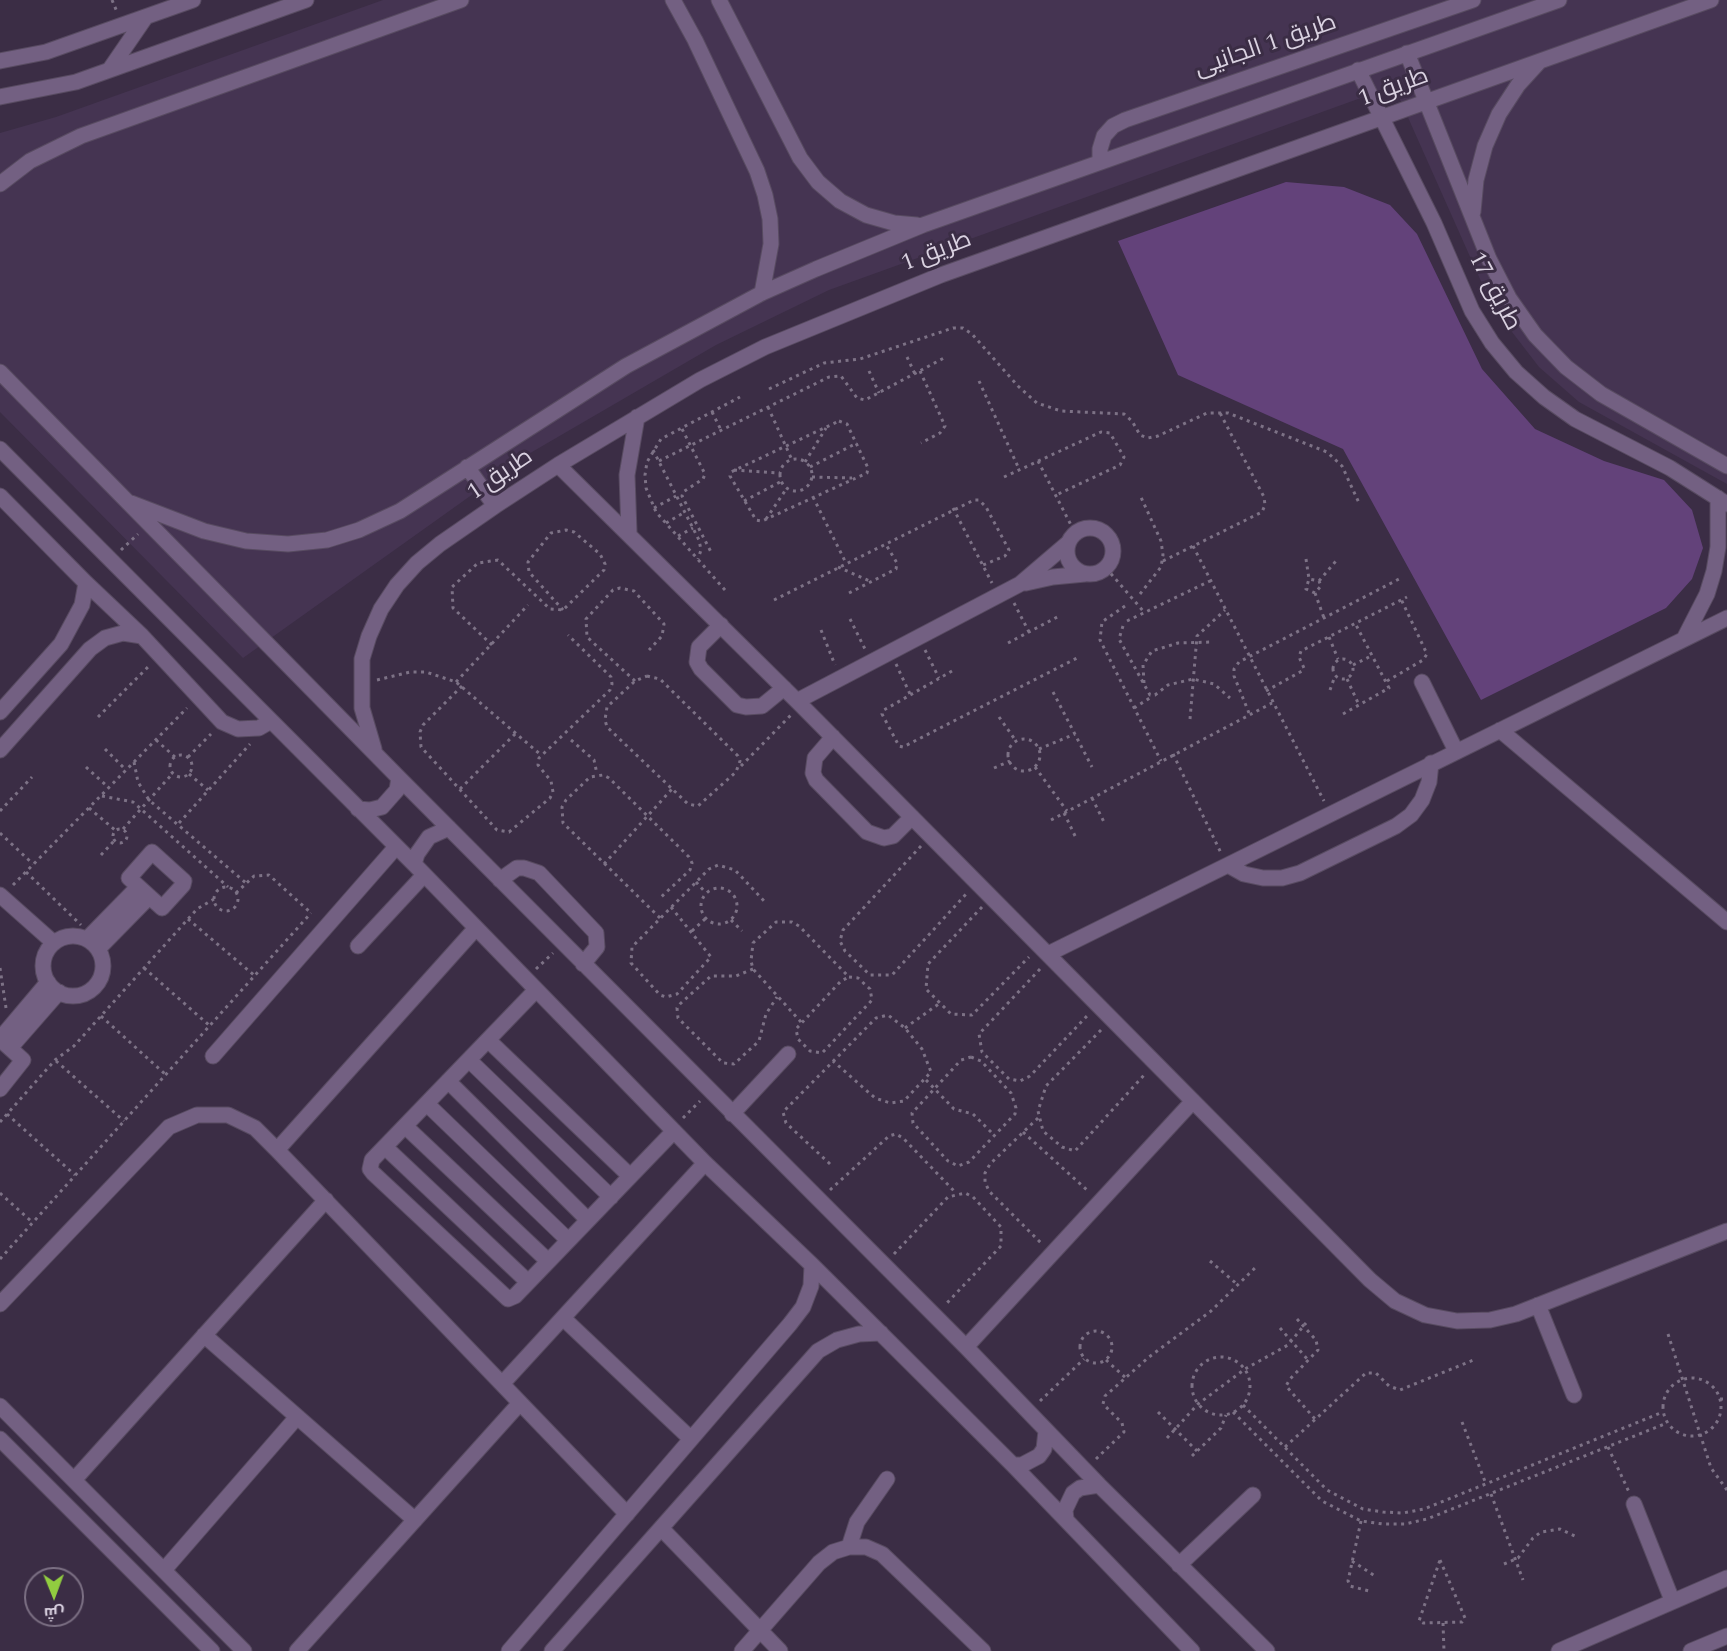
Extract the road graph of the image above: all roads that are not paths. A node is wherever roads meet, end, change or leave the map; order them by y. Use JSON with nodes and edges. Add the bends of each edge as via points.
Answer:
{"nodes":[{"id":1,"x":193,"y":0,"type":"edge"},
{"id":2,"x":306,"y":0,"type":"edge"},
{"id":3,"x":461,"y":0,"type":"edge"},
{"id":4,"x":673,"y":0,"type":"edge"},
{"id":5,"x":719,"y":0,"type":"edge"},
{"id":6,"x":1473,"y":0,"type":"edge"},
{"id":7,"x":1560,"y":0,"type":"edge"},
{"id":8,"x":1711,"y":0,"type":"edge"},
{"id":9,"x":145,"y":18,"type":"junction"},
{"id":10,"x":1407,"y":53,"type":"junction"},
{"id":11,"x":1542,"y":60,"type":"junction"},
{"id":12,"x":0,"y":61,"type":"edge"},
{"id":13,"x":110,"y":69,"type":"junction"},
{"id":14,"x":1358,"y":70,"type":"junction"},
{"id":15,"x":0,"y":97,"type":"edge"},
{"id":16,"x":1426,"y":101,"type":"junction"},
{"id":17,"x":1381,"y":117,"type":"junction"},
{"id":18,"x":1100,"y":162,"type":"junction"},
{"id":19,"x":0,"y":184,"type":"edge"},
{"id":20,"x":1473,"y":215,"type":"junction"},
{"id":21,"x":923,"y":225,"type":"junction"},
{"id":22,"x":762,"y":293,"type":"junction"},
{"id":23,"x":0,"y":372,"type":"edge"},
{"id":24,"x":637,"y":417,"type":"junction"},
{"id":25,"x":0,"y":449,"type":"edge"},
{"id":26,"x":558,"y":465,"type":"junction"},
{"id":27,"x":1727,"y":466,"type":"edge"},
{"id":28,"x":467,"y":467,"type":"junction"},
{"id":29,"x":0,"y":496,"type":"edge"},
{"id":30,"x":123,"y":499,"type":"junction"},
{"id":31,"x":1722,"y":501,"type":"edge"},
{"id":32,"x":495,"y":506,"type":"junction"},
{"id":33,"x":629,"y":532,"type":"junction"},
{"id":34,"x":1071,"y":538,"type":"junction"},
{"id":35,"x":1086,"y":574,"type":"junction"},
{"id":36,"x":86,"y":583,"type":"junction"},
{"id":37,"x":1009,"y":590,"type":"junction"},
{"id":38,"x":1727,"y":618,"type":"edge"},
{"id":39,"x":721,"y":625,"type":"junction"},
{"id":40,"x":142,"y":636,"type":"junction"},
{"id":41,"x":1685,"y":637,"type":"junction"},
{"id":42,"x":1422,"y":682,"type":"dead end"},
{"id":43,"x":784,"y":688,"type":"junction"},
{"id":44,"x":799,"y":703,"type":"junction"},
{"id":45,"x":0,"y":712,"type":"edge"},
{"id":46,"x":265,"y":725,"type":"junction"},
{"id":47,"x":1500,"y":730,"type":"junction"},
{"id":48,"x":833,"y":738,"type":"junction"},
{"id":49,"x":0,"y":750,"type":"edge"},
{"id":50,"x":1456,"y":751,"type":"junction"},
{"id":51,"x":376,"y":755,"type":"junction"},
{"id":52,"x":1431,"y":763,"type":"junction"},
{"id":53,"x":399,"y":778,"type":"junction"},
{"id":54,"x":358,"y":809,"type":"junction"},
{"id":55,"x":912,"y":817,"type":"junction"},
{"id":56,"x":448,"y":828,"type":"junction"},
{"id":57,"x":396,"y":847,"type":"junction"},
{"id":58,"x":1228,"y":865,"type":"junction"},
{"id":59,"x":419,"y":870,"type":"junction"},
{"id":60,"x":500,"y":880,"type":"junction"},
{"id":61,"x":143,"y":893,"type":"dead end"},
{"id":62,"x":1,"y":896,"type":"edge"},
{"id":63,"x":1727,"y":922,"type":"edge"},
{"id":64,"x":476,"y":928,"type":"junction"},
{"id":65,"x":92,"y":941,"type":"junction"},
{"id":66,"x":54,"y":943,"type":"junction"},
{"id":67,"x":358,"y":946,"type":"dead end"},
{"id":68,"x":1047,"y":952,"type":"junction"},
{"id":69,"x":583,"y":964,"type":"junction"},
{"id":70,"x":531,"y":985,"type":"junction"},
{"id":71,"x":53,"y":987,"type":"junction"},
{"id":72,"x":5,"y":1039,"type":"edge"},
{"id":73,"x":488,"y":1040,"type":"junction"},
{"id":74,"x":788,"y":1053,"type":"dead end"},
{"id":75,"x":213,"y":1056,"type":"dead end"},
{"id":76,"x":469,"y":1060,"type":"junction"},
{"id":77,"x":448,"y":1081,"type":"junction"},
{"id":78,"x":0,"y":1089,"type":"edge"},
{"id":79,"x":1193,"y":1101,"type":"junction"},
{"id":80,"x":427,"y":1104,"type":"junction"},
{"id":81,"x":732,"y":1114,"type":"junction"},
{"id":82,"x":405,"y":1126,"type":"junction"},
{"id":83,"x":673,"y":1130,"type":"junction"},
{"id":84,"x":385,"y":1147,"type":"junction"},
{"id":85,"x":277,"y":1150,"type":"junction"},
{"id":86,"x":705,"y":1163,"type":"junction"},
{"id":87,"x":630,"y":1176,"type":"junction"},
{"id":88,"x":610,"y":1197,"type":"junction"},
{"id":89,"x":326,"y":1200,"type":"junction"},
{"id":90,"x":588,"y":1220,"type":"junction"},
{"id":91,"x":1727,"y":1231,"type":"edge"},
{"id":92,"x":568,"y":1240,"type":"junction"},
{"id":93,"x":548,"y":1261,"type":"junction"},
{"id":94,"x":812,"y":1265,"type":"junction"},
{"id":95,"x":528,"y":1282,"type":"junction"},
{"id":96,"x":0,"y":1304,"type":"edge"},
{"id":97,"x":1538,"y":1305,"type":"junction"},
{"id":98,"x":563,"y":1318,"type":"junction"},
{"id":99,"x":881,"y":1333,"type":"junction"},
{"id":100,"x":204,"y":1335,"type":"junction"},
{"id":101,"x":966,"y":1347,"type":"junction"},
{"id":102,"x":502,"y":1384,"type":"junction"},
{"id":103,"x":1574,"y":1395,"type":"dead end"},
{"id":104,"x":520,"y":1403,"type":"junction"},
{"id":105,"x":0,"y":1406,"type":"edge"},
{"id":106,"x":297,"y":1417,"type":"junction"},
{"id":107,"x":1046,"y":1431,"type":"junction"},
{"id":108,"x":691,"y":1438,"type":"junction"},
{"id":109,"x":0,"y":1439,"type":"edge"},
{"id":110,"x":6,"y":1451,"type":"edge"},
{"id":111,"x":1013,"y":1465,"type":"junction"},
{"id":112,"x":887,"y":1479,"type":"dead end"},
{"id":113,"x":74,"y":1480,"type":"junction"},
{"id":114,"x":1099,"y":1485,"type":"junction"},
{"id":115,"x":1253,"y":1495,"type":"dead end"},
{"id":116,"x":1634,"y":1504,"type":"road end"},
{"id":117,"x":627,"y":1514,"type":"junction"},
{"id":118,"x":1066,"y":1519,"type":"junction"},
{"id":119,"x":414,"y":1520,"type":"junction"},
{"id":120,"x":661,"y":1528,"type":"junction"},
{"id":121,"x":849,"y":1547,"type":"junction"},
{"id":122,"x":1179,"y":1565,"type":"junction"},
{"id":123,"x":164,"y":1570,"type":"junction"},
{"id":124,"x":1727,"y":1578,"type":"edge"},
{"id":125,"x":1672,"y":1600,"type":"junction"},
{"id":126,"x":760,"y":1630,"type":"junction"},
{"id":127,"x":1727,"y":1636,"type":"edge"},
{"id":128,"x":212,"y":1651,"type":"edge"},
{"id":129,"x":244,"y":1651,"type":"edge"},
{"id":130,"x":297,"y":1651,"type":"edge"},
{"id":131,"x":509,"y":1651,"type":"edge"},
{"id":132,"x":552,"y":1651,"type":"edge"},
{"id":133,"x":742,"y":1651,"type":"edge"},
{"id":134,"x":780,"y":1651,"type":"edge"},
{"id":135,"x":983,"y":1651,"type":"edge"},
{"id":136,"x":1192,"y":1651,"type":"edge"},
{"id":137,"x":1267,"y":1651,"type":"edge"},
{"id":138,"x":1559,"y":1651,"type":"edge"},
{"id":139,"x":1691,"y":1651,"type":"edge"}],
"edges":[{"from":1,"to":9,"type":"street"},
{"from":2,"to":13,"type":"street"},
{"from":3,"to":19,"type":"street","via":[[81,136],[30,161]]},
{"from":4,"to":22,"type":"street","via":[[700,50],[765,195],[771,244]]},
{"from":5,"to":21,"type":"street","via":[[800,158],[818,182],[840,201],[866,215],[894,223]]},
{"from":6,"to":18,"type":"street","name":"طريق 1 الجانيى","via":[[1125,120],[1104,136]]},
{"from":7,"to":10,"type":"street","name":"طريق 1"},
{"from":8,"to":11,"type":"street","name":"طريق 1"},
{"from":9,"to":12,"type":"street","via":[[46,52]]},
{"from":9,"to":13,"type":"street"},
{"from":10,"to":14,"type":"street","name":"طريق 1"},
{"from":10,"to":16,"type":"street","name":"طريق 17"},
{"from":11,"to":16,"type":"street","name":"طريق 1"},
{"from":11,"to":20,"type":"street","via":[[1518,85],[1494,125],[1476,180]]},
{"from":13,"to":15,"type":"street","via":[[76,82]]},
{"from":14,"to":17,"type":"street","name":"طريق 17"},
{"from":14,"to":18,"type":"street","name":"طريق 1"},
{"from":16,"to":17,"type":"street","name":"طريق 1"},
{"from":16,"to":20,"type":"street","name":"طريق 17"},
{"from":17,"to":24,"type":"street","name":"طريق 1","via":[[902,290],[765,347]]},
{"from":17,"to":31,"type":"street","name":"طريق 17","via":[[1472,311],[1516,372],[1575,419],[1670,468]]},
{"from":18,"to":21,"type":"street","name":"طريق 1"},
{"from":20,"to":27,"type":"street","name":"طريق 17","via":[[1509,298],[1534,334],[1566,367],[1601,394]]},
{"from":21,"to":22,"type":"street","name":"طريق 1"},
{"from":22,"to":28,"type":"street","name":"طريق 1","via":[[626,366]]},
{"from":23,"to":30,"type":"street"},
{"from":24,"to":26,"type":"street","name":"طريق 1"},
{"from":24,"to":33,"type":"street","via":[[627,475]]},
{"from":25,"to":46,"type":"street","via":[[111,560]]},
{"from":26,"to":32,"type":"street","name":"طريق 1"},
{"from":26,"to":33,"type":"street"},
{"from":28,"to":30,"type":"street","name":"طريق 1","via":[[400,511],[360,530],[327,540],[288,544],[246,541],[204,531]]},
{"from":28,"to":32,"type":"street"},
{"from":29,"to":36,"type":"street"},
{"from":30,"to":51,"type":"street"},
{"from":31,"to":41,"type":"street","via":[[1714,571]]},
{"from":32,"to":51,"type":"street","name":"طريق 1","via":[[417,563],[381,609],[369,636],[360,684],[362,708]]},
{"from":33,"to":39,"type":"street"},
{"from":34,"to":35,"type":"street","via":[[1070,563]]},
{"from":34,"to":35,"type":"street","via":[[1092,528],[1108,535],[1114,552],[1106,568]]},
{"from":34,"to":37,"type":"street"},
{"from":35,"to":37,"type":"street","via":[[1053,577]]},
{"from":36,"to":40,"type":"street"},
{"from":36,"to":45,"type":"street","via":[[82,605],[67,635]]},
{"from":37,"to":44,"type":"street"},
{"from":38,"to":41,"type":"street"},
{"from":39,"to":43,"type":"street"},
{"from":39,"to":43,"type":"street","via":[[699,647],[696,655],[701,669],[737,705],[746,708],[762,706]]},
{"from":40,"to":46,"type":"street","via":[[222,722],[238,729]]},
{"from":40,"to":49,"type":"street","via":[[123,633],[105,638],[90,649]]},
{"from":41,"to":47,"type":"street"},
{"from":42,"to":50,"type":"street"},
{"from":43,"to":44,"type":"street"},
{"from":44,"to":48,"type":"street"},
{"from":46,"to":54,"type":"street"},
{"from":47,"to":50,"type":"street"},
{"from":47,"to":63,"type":"street"},
{"from":48,"to":55,"type":"street"},
{"from":48,"to":55,"type":"street","via":[[815,758],[813,773],[860,825],[884,838],[893,836]]},
{"from":50,"to":52,"type":"street"},
{"from":51,"to":53,"type":"street"},
{"from":52,"to":58,"type":"street"},
{"from":52,"to":58,"type":"street","via":[[1426,791],[1411,815],[1364,842],[1282,878],[1244,874]]},
{"from":53,"to":54,"type":"street","via":[[397,790],[382,807]]},
{"from":53,"to":56,"type":"street"},
{"from":54,"to":57,"type":"street"},
{"from":55,"to":68,"type":"street"},
{"from":56,"to":59,"type":"street","via":[[429,837],[417,854]]},
{"from":56,"to":60,"type":"street"},
{"from":57,"to":59,"type":"street"},
{"from":57,"to":75,"type":"street"},
{"from":58,"to":68,"type":"street"},
{"from":59,"to":64,"type":"street"},
{"from":59,"to":67,"type":"street"},
{"from":60,"to":69,"type":"street"},
{"from":60,"to":69,"type":"street","via":[[517,868],[532,869],[592,927],[598,940],[593,954]]},
{"from":61,"to":65,"type":"street"},
{"from":62,"to":66,"type":"street"},
{"from":64,"to":70,"type":"street"},
{"from":64,"to":85,"type":"street"},
{"from":65,"to":66,"type":"street","via":[[70,936]]},
{"from":65,"to":71,"type":"street","via":[[103,968],[98,984],[84,994],[67,995]]},
{"from":66,"to":71,"type":"street","via":[[44,957],[44,974]]},
{"from":68,"to":79,"type":"street"},
{"from":69,"to":81,"type":"street"},
{"from":70,"to":73,"type":"street"},
{"from":70,"to":83,"type":"street"},
{"from":71,"to":72,"type":"street"},
{"from":72,"to":78,"type":"street","via":[[22,1062]]},
{"from":73,"to":76,"type":"street"},
{"from":73,"to":87,"type":"street"},
{"from":74,"to":81,"type":"street"},
{"from":76,"to":77,"type":"street"},
{"from":76,"to":88,"type":"street"},
{"from":77,"to":80,"type":"street"},
{"from":77,"to":90,"type":"street"},
{"from":79,"to":97,"type":"street","via":[[1395,1301],[1425,1315],[1457,1321],[1490,1320]]},
{"from":79,"to":101,"type":"street"},
{"from":80,"to":82,"type":"street"},
{"from":80,"to":92,"type":"street"},
{"from":81,"to":101,"type":"street"},
{"from":82,"to":84,"type":"street"},
{"from":82,"to":93,"type":"street"},
{"from":83,"to":86,"type":"street"},
{"from":83,"to":87,"type":"street"},
{"from":84,"to":95,"type":"street"},
{"from":84,"to":95,"type":"street","via":[[372,1160],[370,1169],[504,1297],[512,1299]]},
{"from":85,"to":89,"type":"street"},
{"from":85,"to":96,"type":"street","via":[[255,1128],[228,1115],[197,1115],[169,1126]]},
{"from":86,"to":94,"type":"street"},
{"from":86,"to":98,"type":"street"},
{"from":87,"to":88,"type":"street"},
{"from":88,"to":90,"type":"street"},
{"from":89,"to":100,"type":"street"},
{"from":89,"to":102,"type":"street"},
{"from":90,"to":92,"type":"street"},
{"from":91,"to":97,"type":"street"},
{"from":92,"to":93,"type":"street"},
{"from":93,"to":95,"type":"street"},
{"from":94,"to":99,"type":"street"},
{"from":94,"to":108,"type":"street","via":[[811,1286],[803,1306]]},
{"from":97,"to":103,"type":"street"},
{"from":98,"to":102,"type":"street"},
{"from":98,"to":108,"type":"street"},
{"from":99,"to":111,"type":"street"},
{"from":99,"to":120,"type":"street","via":[[837,1340],[818,1351]]},
{"from":100,"to":106,"type":"street"},
{"from":100,"to":113,"type":"street"},
{"from":101,"to":107,"type":"street"},
{"from":102,"to":104,"type":"street"},
{"from":104,"to":117,"type":"street"},
{"from":104,"to":119,"type":"street"},
{"from":105,"to":113,"type":"street"},
{"from":106,"to":119,"type":"street"},
{"from":106,"to":123,"type":"street"},
{"from":107,"to":111,"type":"street","via":[[1044,1449],[1038,1456],[1022,1465]]},
{"from":107,"to":114,"type":"street"},
{"from":108,"to":117,"type":"street"},
{"from":109,"to":110,"type":"street"},
{"from":110,"to":128,"type":"street"},
{"from":111,"to":118,"type":"street"},
{"from":112,"to":121,"type":"street","via":[[857,1522]]},
{"from":113,"to":123,"type":"street"},
{"from":114,"to":118,"type":"street","via":[[1073,1493],[1065,1510]]},
{"from":114,"to":122,"type":"street"},
{"from":115,"to":122,"type":"street"},
{"from":116,"to":125,"type":"street"},
{"from":117,"to":131,"type":"street"},
{"from":118,"to":136,"type":"street"},
{"from":119,"to":130,"type":"street"},
{"from":120,"to":126,"type":"street"},
{"from":120,"to":132,"type":"street"},
{"from":121,"to":126,"type":"street","via":[[833,1552],[819,1563]]},
{"from":121,"to":135,"type":"street","via":[[866,1547],[882,1554]]},
{"from":122,"to":137,"type":"street"},
{"from":123,"to":129,"type":"street"},
{"from":124,"to":125,"type":"street"},
{"from":125,"to":138,"type":"street"},
{"from":126,"to":133,"type":"street"},
{"from":126,"to":134,"type":"street"},
{"from":127,"to":139,"type":"street"}]}
